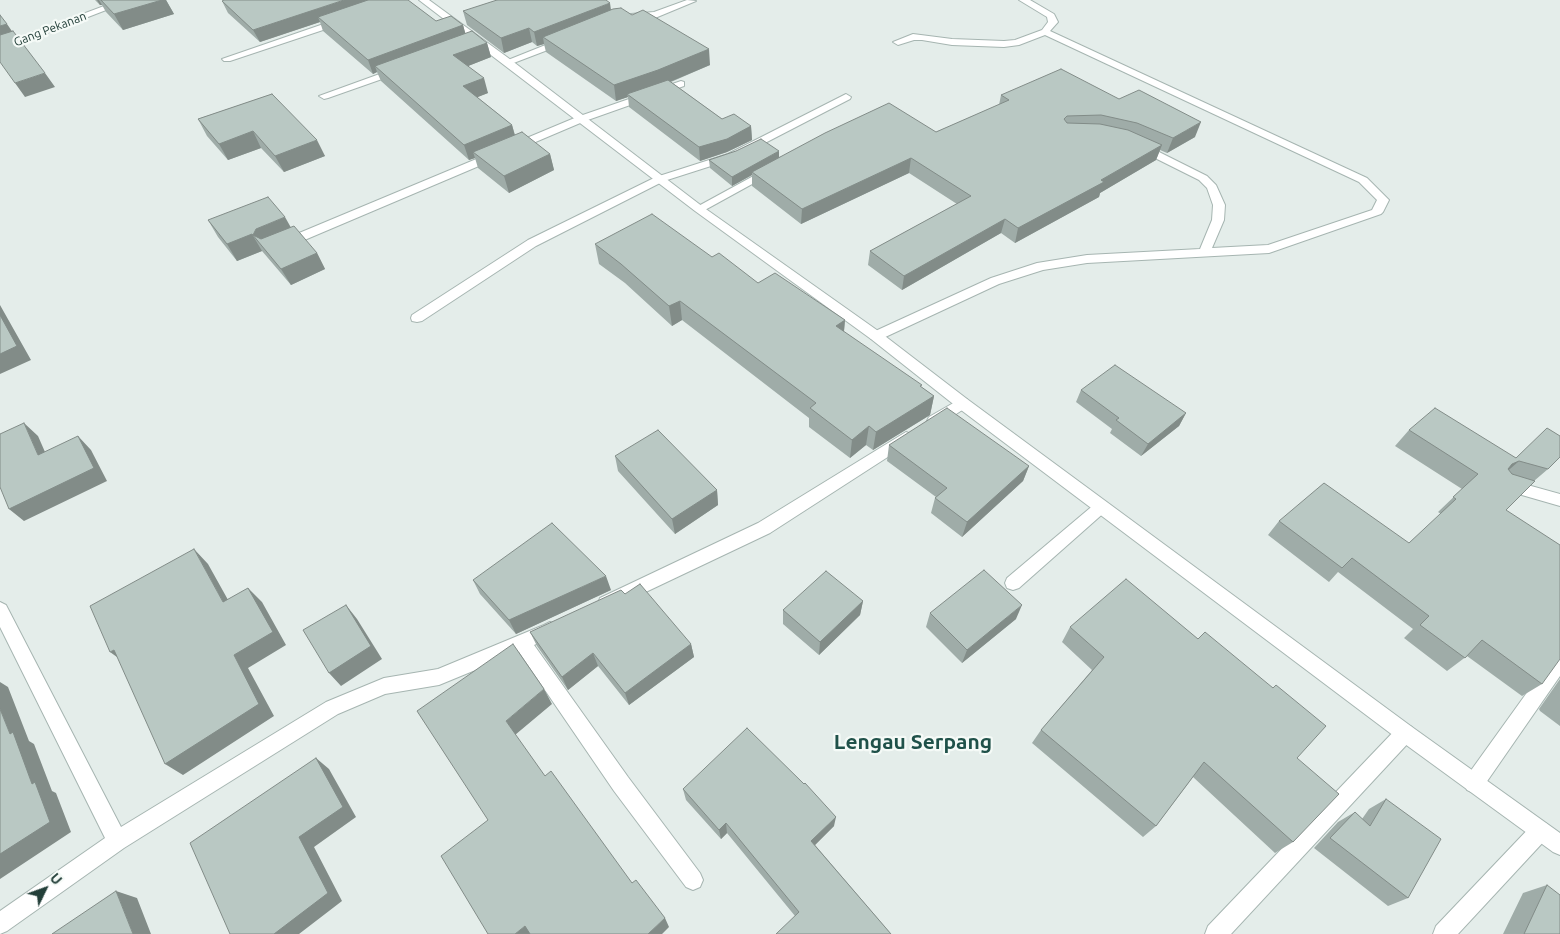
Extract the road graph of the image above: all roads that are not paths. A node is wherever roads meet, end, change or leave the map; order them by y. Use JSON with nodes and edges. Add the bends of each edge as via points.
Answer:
{"nodes":[{"id":1,"x":128,"y":0,"type":"edge"},
{"id":2,"x":422,"y":0,"type":"edge"},
{"id":3,"x":1023,"y":0,"type":"edge"},
{"id":4,"x":692,"y":1,"type":"dead end"},
{"id":5,"x":347,"y":19,"type":"edge"},
{"id":6,"x":620,"y":19,"type":"edge"},
{"id":7,"x":1045,"y":32,"type":"junction"},
{"id":8,"x":569,"y":38,"type":"edge"},
{"id":9,"x":898,"y":42,"type":"dead end"},
{"id":10,"x":0,"y":48,"type":"edge"},
{"id":11,"x":228,"y":59,"type":"dead end"},
{"id":12,"x":508,"y":62,"type":"junction"},
{"id":13,"x":407,"y":67,"type":"edge"},
{"id":14,"x":681,"y":84,"type":"dead end"},
{"id":15,"x":324,"y":96,"type":"dead end"},
{"id":16,"x":846,"y":97,"type":"dead end"},
{"id":17,"x":581,"y":119,"type":"junction"},
{"id":18,"x":1127,"y":141,"type":"edge"},
{"id":19,"x":776,"y":167,"type":"edge"},
{"id":20,"x":660,"y":179,"type":"junction"},
{"id":21,"x":699,"y":209,"type":"junction"},
{"id":22,"x":270,"y":250,"type":"edge"},
{"id":23,"x":1204,"y":253,"type":"junction"},
{"id":24,"x":418,"y":318,"type":"dead end"},
{"id":25,"x":876,"y":336,"type":"junction"},
{"id":26,"x":962,"y":403,"type":"junction"},
{"id":27,"x":1502,"y":484,"type":"edge"},
{"id":28,"x":1560,"y":500,"type":"edge"},
{"id":29,"x":1102,"y":508,"type":"junction"},
{"id":30,"x":1012,"y":583,"type":"dead end"},
{"id":31,"x":594,"y":608,"type":"edge"},
{"id":32,"x":0,"y":610,"type":"edge"},
{"id":33,"x":567,"y":621,"type":"edge"},
{"id":34,"x":522,"y":642,"type":"junction"},
{"id":35,"x":1560,"y":661,"type":"edge"},
{"id":36,"x":1405,"y":733,"type":"junction"},
{"id":37,"x":1474,"y":783,"type":"junction"},
{"id":38,"x":1540,"y":831,"type":"junction"},
{"id":39,"x":117,"y":841,"type":"junction"},
{"id":40,"x":1560,"y":845,"type":"edge"},
{"id":41,"x":693,"y":880,"type":"dead end"},
{"id":42,"x":0,"y":924,"type":"edge"},
{"id":43,"x":1216,"y":934,"type":"edge"},
{"id":44,"x":1444,"y":934,"type":"edge"}],
"edges":[{"from":1,"to":10,"type":"street","name":"Gang Pekanan"},
{"from":2,"to":12,"type":"street","via":[[473,42]]},
{"from":3,"to":7,"type":"street","via":[[1051,16],[1053,22]]},
{"from":4,"to":6,"type":"street","via":[[654,14]]},
{"from":5,"to":11,"type":"street"},
{"from":7,"to":9,"type":"street","via":[[1004,44],[922,37]]},
{"from":7,"to":23,"type":"street","via":[[1363,180],[1383,200],[1378,212],[1270,248]]},
{"from":8,"to":12,"type":"street"},
{"from":12,"to":17,"type":"street"},
{"from":13,"to":15,"type":"street"},
{"from":14,"to":17,"type":"street"},
{"from":16,"to":20,"type":"street","via":[[732,156]]},
{"from":17,"to":20,"type":"street"},
{"from":17,"to":22,"type":"street"},
{"from":18,"to":23,"type":"street","via":[[1181,165],[1212,187],[1219,205],[1218,220]]},
{"from":19,"to":21,"type":"street"},
{"from":20,"to":21,"type":"street"},
{"from":20,"to":24,"type":"street","via":[[532,243]]},
{"from":21,"to":25,"type":"street"},
{"from":23,"to":25,"type":"street","via":[[1088,259],[1041,266],[995,281]]},
{"from":25,"to":26,"type":"street"},
{"from":26,"to":29,"type":"street"},
{"from":26,"to":31,"type":"street","via":[[764,528]]},
{"from":27,"to":28,"type":"street"},
{"from":29,"to":30,"type":"street"},
{"from":29,"to":36,"type":"street"},
{"from":32,"to":39,"type":"street"},
{"from":33,"to":34,"type":"street"},
{"from":34,"to":39,"type":"street","via":[[439,677],[384,686],[332,708]]},
{"from":34,"to":41,"type":"street"},
{"from":35,"to":37,"type":"street"},
{"from":36,"to":37,"type":"street"},
{"from":36,"to":43,"type":"street"},
{"from":37,"to":38,"type":"street"},
{"from":38,"to":40,"type":"street"},
{"from":38,"to":44,"type":"street"},
{"from":39,"to":42,"type":"street"}]}
